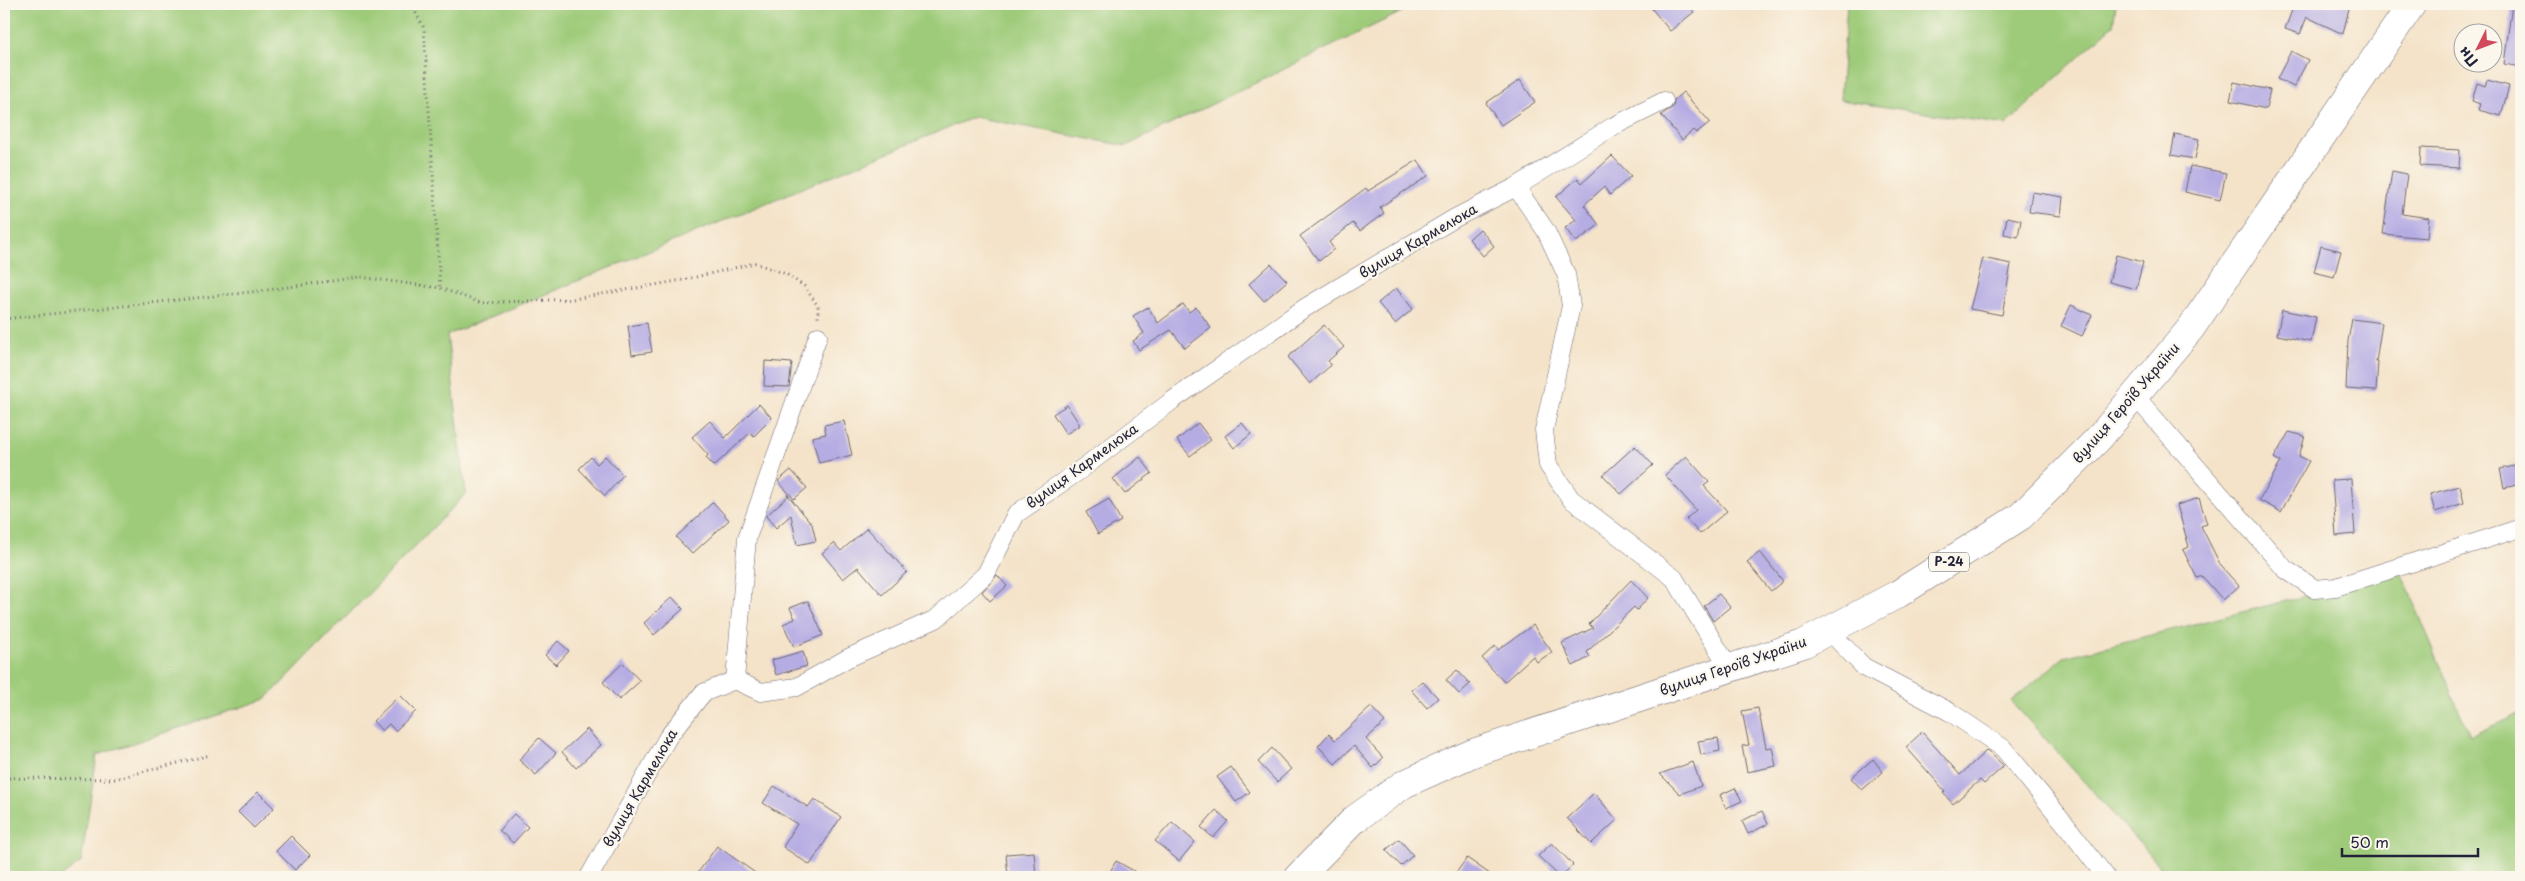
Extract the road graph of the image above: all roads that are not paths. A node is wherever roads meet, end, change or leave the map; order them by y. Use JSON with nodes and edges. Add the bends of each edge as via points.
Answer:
{"nodes":[{"id":1,"x":2412,"y":4,"type":"edge"},
{"id":2,"x":1664,"y":101,"type":"dead end"},
{"id":3,"x":1516,"y":187,"type":"junction"},
{"id":4,"x":818,"y":336,"type":"road end"},
{"id":5,"x":2135,"y":396,"type":"junction"},
{"id":6,"x":2521,"y":528,"type":"edge"},
{"id":7,"x":1829,"y":630,"type":"junction"},
{"id":8,"x":1730,"y":669,"type":"junction"},
{"id":9,"x":735,"y":680,"type":"junction"},
{"id":10,"x":589,"y":877,"type":"edge"},
{"id":11,"x":1298,"y":877,"type":"edge"},
{"id":12,"x":2106,"y":877,"type":"edge"}],
"edges":[{"from":1,"to":5,"type":"main road","name":"вулиця Героїв України","number":"Р-24","via":[[2190,328]]},
{"from":2,"to":3,"type":"street","name":"вулиця Кармелюка","via":[[1612,127]]},
{"from":3,"to":8,"type":"street","via":[[1546,230],[1566,274],[1571,306],[1544,430],[1548,465],[1570,499],[1674,578]]},
{"from":3,"to":9,"type":"street","name":"вулиця Кармелюка","via":[[1454,218],[1303,309],[1016,514],[986,574],[936,619],[848,658],[797,687],[761,692]]},
{"from":4,"to":9,"type":"street","via":[[747,538]]},
{"from":5,"to":6,"type":"street","via":[[2285,569],[2316,589],[2336,587]]},
{"from":5,"to":7,"type":"main road","name":"вулиця Героїв України","number":"Р-24","via":[[2099,438],[2021,516],[1898,594]]},
{"from":7,"to":8,"type":"main road","name":"вулиця Героїв України","number":"Р-24","via":[[1803,644]]},
{"from":7,"to":12,"type":"street","via":[[1864,666],[1950,712],[2003,748]]},
{"from":8,"to":11,"type":"main road","name":"вулиця Героїв України","number":"Р-24","via":[[1473,753],[1404,784],[1355,819]]},
{"from":9,"to":10,"type":"street","name":"вулиця Кармелюка","via":[[703,693],[668,737]]}]}
